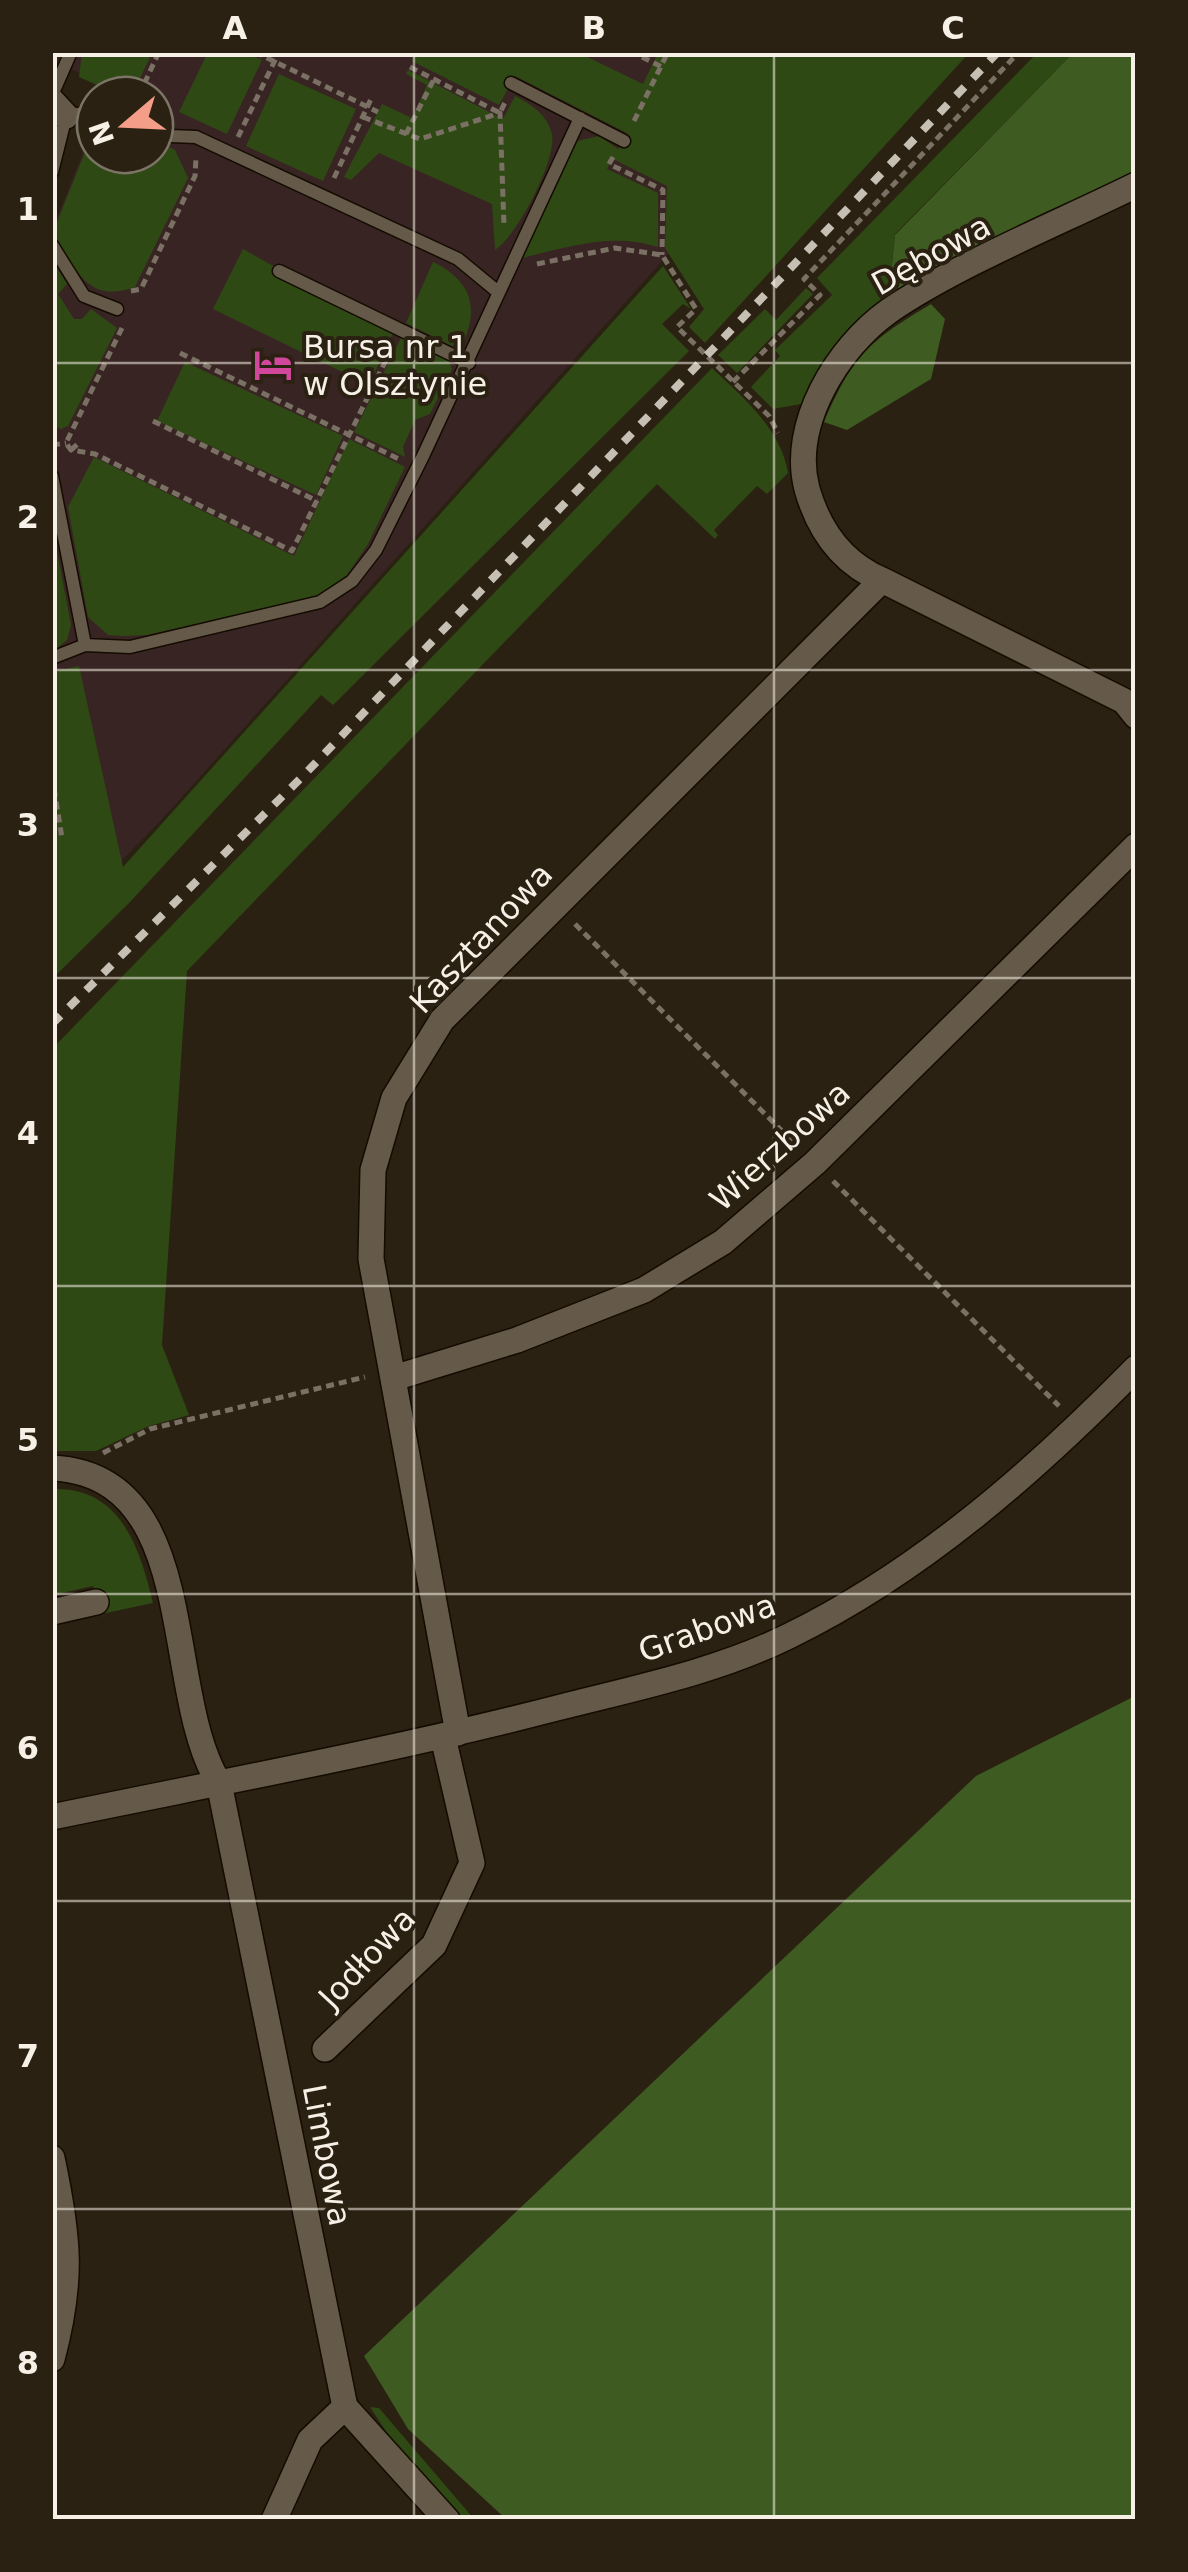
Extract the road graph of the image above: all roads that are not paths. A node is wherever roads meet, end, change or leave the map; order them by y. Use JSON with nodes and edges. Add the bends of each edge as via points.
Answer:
{"nodes":[{"id":1,"x":70,"y":52,"type":"edge"},
{"id":2,"x":512,"y":84,"type":"road end"},
{"id":3,"x":57,"y":104,"type":"edge"},
{"id":4,"x":580,"y":118,"type":"junction"},
{"id":5,"x":175,"y":136,"type":"edge"},
{"id":6,"x":624,"y":140,"type":"dead end"},
{"id":7,"x":52,"y":172,"type":"edge"},
{"id":8,"x":1136,"y":186,"type":"edge"},
{"id":9,"x":52,"y":244,"type":"edge"},
{"id":10,"x":279,"y":271,"type":"dead end"},
{"id":11,"x":498,"y":292,"type":"junction"},
{"id":12,"x":117,"y":309,"type":"road end"},
{"id":13,"x":469,"y":363,"type":"junction"},
{"id":14,"x":52,"y":476,"type":"edge"},
{"id":15,"x":882,"y":580,"type":"junction"},
{"id":16,"x":84,"y":645,"type":"junction"},
{"id":17,"x":52,"y":658,"type":"edge"},
{"id":18,"x":1136,"y":716,"type":"edge"},
{"id":19,"x":1136,"y":846,"type":"edge"},
{"id":20,"x":1136,"y":1368,"type":"edge"},
{"id":21,"x":393,"y":1374,"type":"junction"},
{"id":22,"x":63,"y":1469,"type":"edge"},
{"id":23,"x":96,"y":1602,"type":"dead end"},
{"id":24,"x":52,"y":1612,"type":"edge"},
{"id":25,"x":450,"y":1735,"type":"junction"},
{"id":26,"x":219,"y":1783,"type":"junction"},
{"id":27,"x":52,"y":1818,"type":"edge"},
{"id":28,"x":325,"y":2050,"type":"dead end"},
{"id":29,"x":52,"y":2158,"type":"edge"},
{"id":30,"x":52,"y":2359,"type":"edge"},
{"id":31,"x":345,"y":2407,"type":"junction"},
{"id":32,"x":274,"y":2520,"type":"edge"},
{"id":33,"x":446,"y":2520,"type":"edge"}],
"edges":[{"from":1,"to":3,"type":"lane"},
{"from":2,"to":4,"type":"lane"},
{"from":3,"to":7,"type":"lane"},
{"from":4,"to":6,"type":"lane"},
{"from":4,"to":11,"type":"lane"},
{"from":5,"to":11,"type":"lane","via":[[196,137],[458,260]]},
{"from":8,"to":15,"type":"street","name":"Dębowa","via":[[888,312],[826,385],[803,441],[809,496],[840,553]]},
{"from":9,"to":12,"type":"lane","via":[[84,296]]},
{"from":10,"to":13,"type":"lane"},
{"from":11,"to":13,"type":"lane"},
{"from":13,"to":16,"type":"lane","via":[[376,550],[352,580],[320,602],[130,648]]},
{"from":14,"to":16,"type":"lane"},
{"from":15,"to":18,"type":"street","via":[[1124,701]]},
{"from":15,"to":21,"type":"street","name":"Kasztanowa","via":[[442,1020],[394,1098],[373,1170],[371,1259]]},
{"from":16,"to":17,"type":"lane"},
{"from":19,"to":21,"type":"street","name":"Wierzbowa","via":[[815,1164],[723,1242],[644,1290],[517,1340]]},
{"from":20,"to":25,"type":"street","name":"Grabowa","via":[[942,1543],[789,1636],[691,1674]]},
{"from":21,"to":25,"type":"street","name":"Kasztanowa"},
{"from":22,"to":26,"type":"street","via":[[106,1482],[133,1503],[149,1528],[161,1557],[200,1745]]},
{"from":23,"to":24,"type":"street"},
{"from":25,"to":26,"type":"street","name":"Grabowa"},
{"from":25,"to":28,"type":"street","name":"Jodłowa","via":[[472,1864],[434,1944]]},
{"from":26,"to":27,"type":"street","name":"Grabowa"},
{"from":26,"to":31,"type":"street","name":"Limbowa"},
{"from":29,"to":30,"type":"street","via":[[68,2232],[68,2300]]},
{"from":31,"to":32,"type":"street","via":[[310,2440]]},
{"from":31,"to":33,"type":"street"}]}
